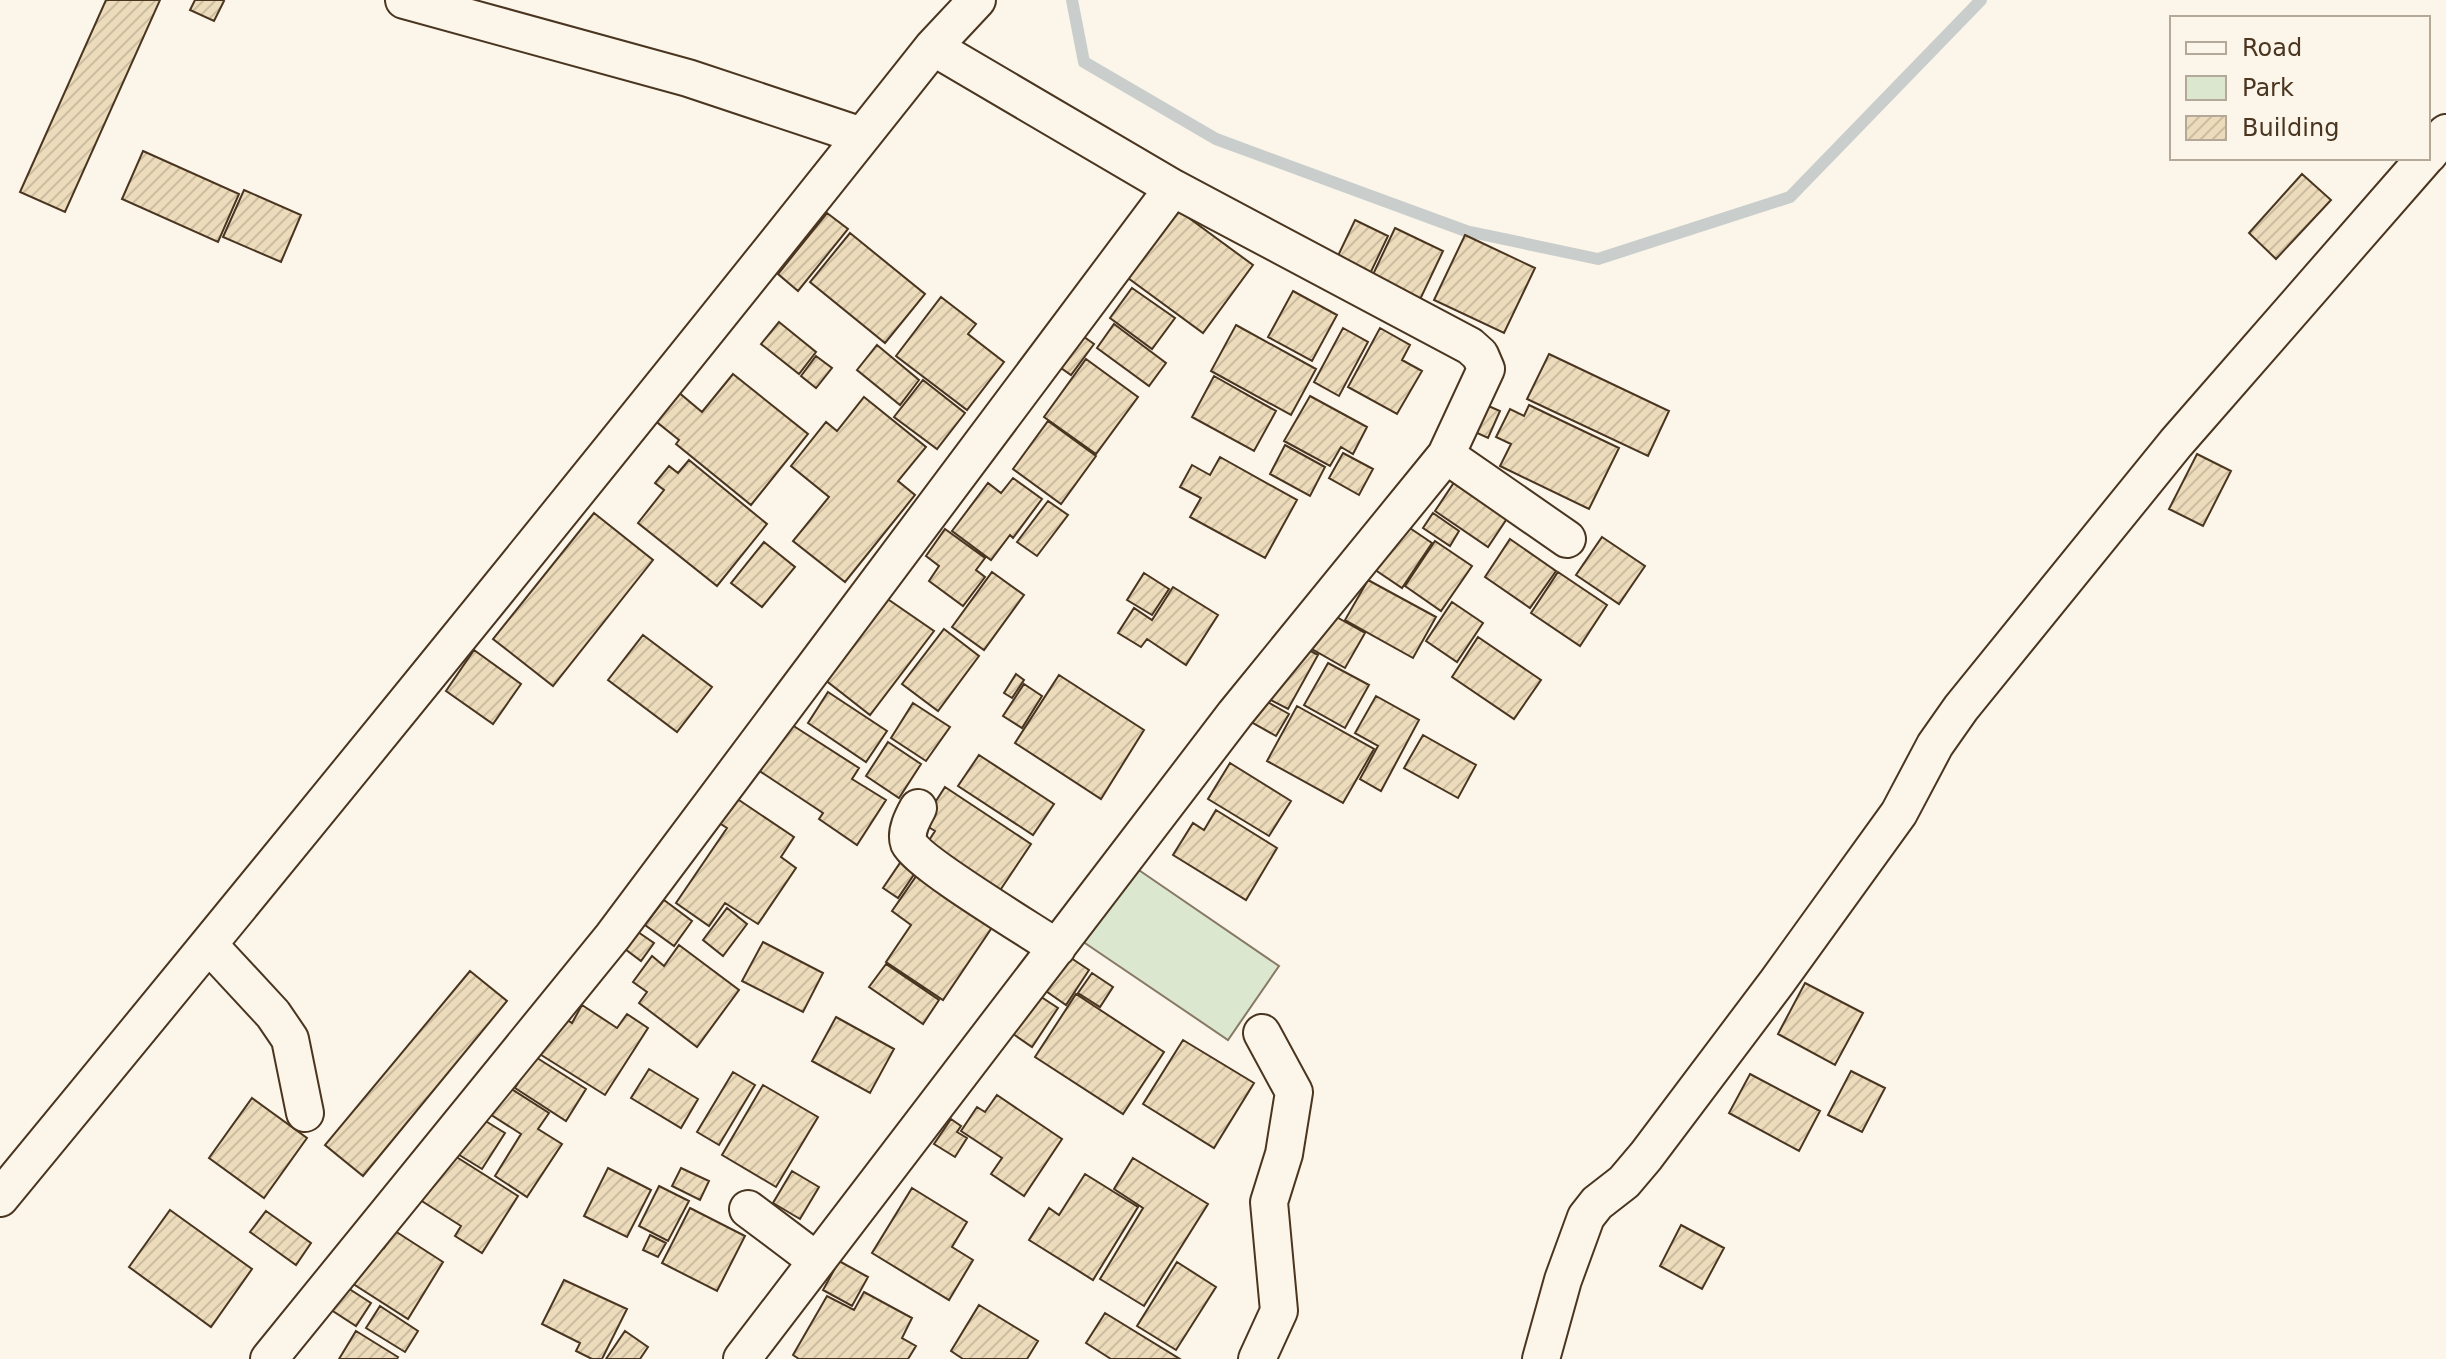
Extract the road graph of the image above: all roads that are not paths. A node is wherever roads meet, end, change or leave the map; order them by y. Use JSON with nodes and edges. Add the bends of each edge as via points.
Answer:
{"nodes":[{"id":1,"x":404,"y":0,"type":"edge"},
{"id":2,"x":977,"y":0,"type":"edge"},
{"id":3,"x":933,"y":47,"type":"junction"},
{"id":4,"x":2446,"y":133,"type":"edge"},
{"id":5,"x":862,"y":136,"type":"junction"},
{"id":6,"x":2430,"y":152,"type":"edge"},
{"id":7,"x":2424,"y":160,"type":"edge"},
{"id":8,"x":1173,"y":188,"type":"junction"},
{"id":9,"x":1446,"y":455,"type":"junction"},
{"id":10,"x":1567,"y":539,"type":"dead end"},
{"id":11,"x":918,"y":808,"type":"dead end"},
{"id":12,"x":209,"y":945,"type":"junction"},
{"id":13,"x":1057,"y":948,"type":"junction"},
{"id":14,"x":1262,"y":1033,"type":"dead end"},
{"id":15,"x":305,"y":1113,"type":"dead end"},
{"id":16,"x":0,"y":1198,"type":"edge"},
{"id":17,"x":748,"y":1209,"type":"dead end"},
{"id":18,"x":817,"y":1261,"type":"junction"},
{"id":19,"x":269,"y":1359,"type":"edge"},
{"id":20,"x":742,"y":1359,"type":"edge"},
{"id":21,"x":1257,"y":1359,"type":"edge"},
{"id":22,"x":1541,"y":1359,"type":"edge"}],
"edges":[{"from":1,"to":5,"type":"street","via":[[688,78]]},
{"from":2,"to":3,"type":"street"},
{"from":3,"to":5,"type":"street"},
{"from":3,"to":8,"type":"street"},
{"from":4,"to":6,"type":"street"},
{"from":5,"to":12,"type":"street"},
{"from":7,"to":22,"type":"street","via":[[2176,443],[1961,708],[1899,813],[1777,982],[1646,1156],[1586,1217]]},
{"from":8,"to":9,"type":"street","via":[[1480,355],[1486,369]]},
{"from":8,"to":19,"type":"street","via":[[613,936]]},
{"from":9,"to":10,"type":"street"},
{"from":9,"to":13,"type":"street","via":[[1235,714]]},
{"from":11,"to":13,"type":"street","via":[[908,832],[913,849]]},
{"from":12,"to":15,"type":"street","via":[[290,1039]]},
{"from":12,"to":16,"type":"street"},
{"from":13,"to":18,"type":"street"},
{"from":14,"to":21,"type":"street","via":[[1294,1092],[1269,1202],[1279,1311]]},
{"from":17,"to":18,"type":"street"},
{"from":18,"to":20,"type":"street"}]}
